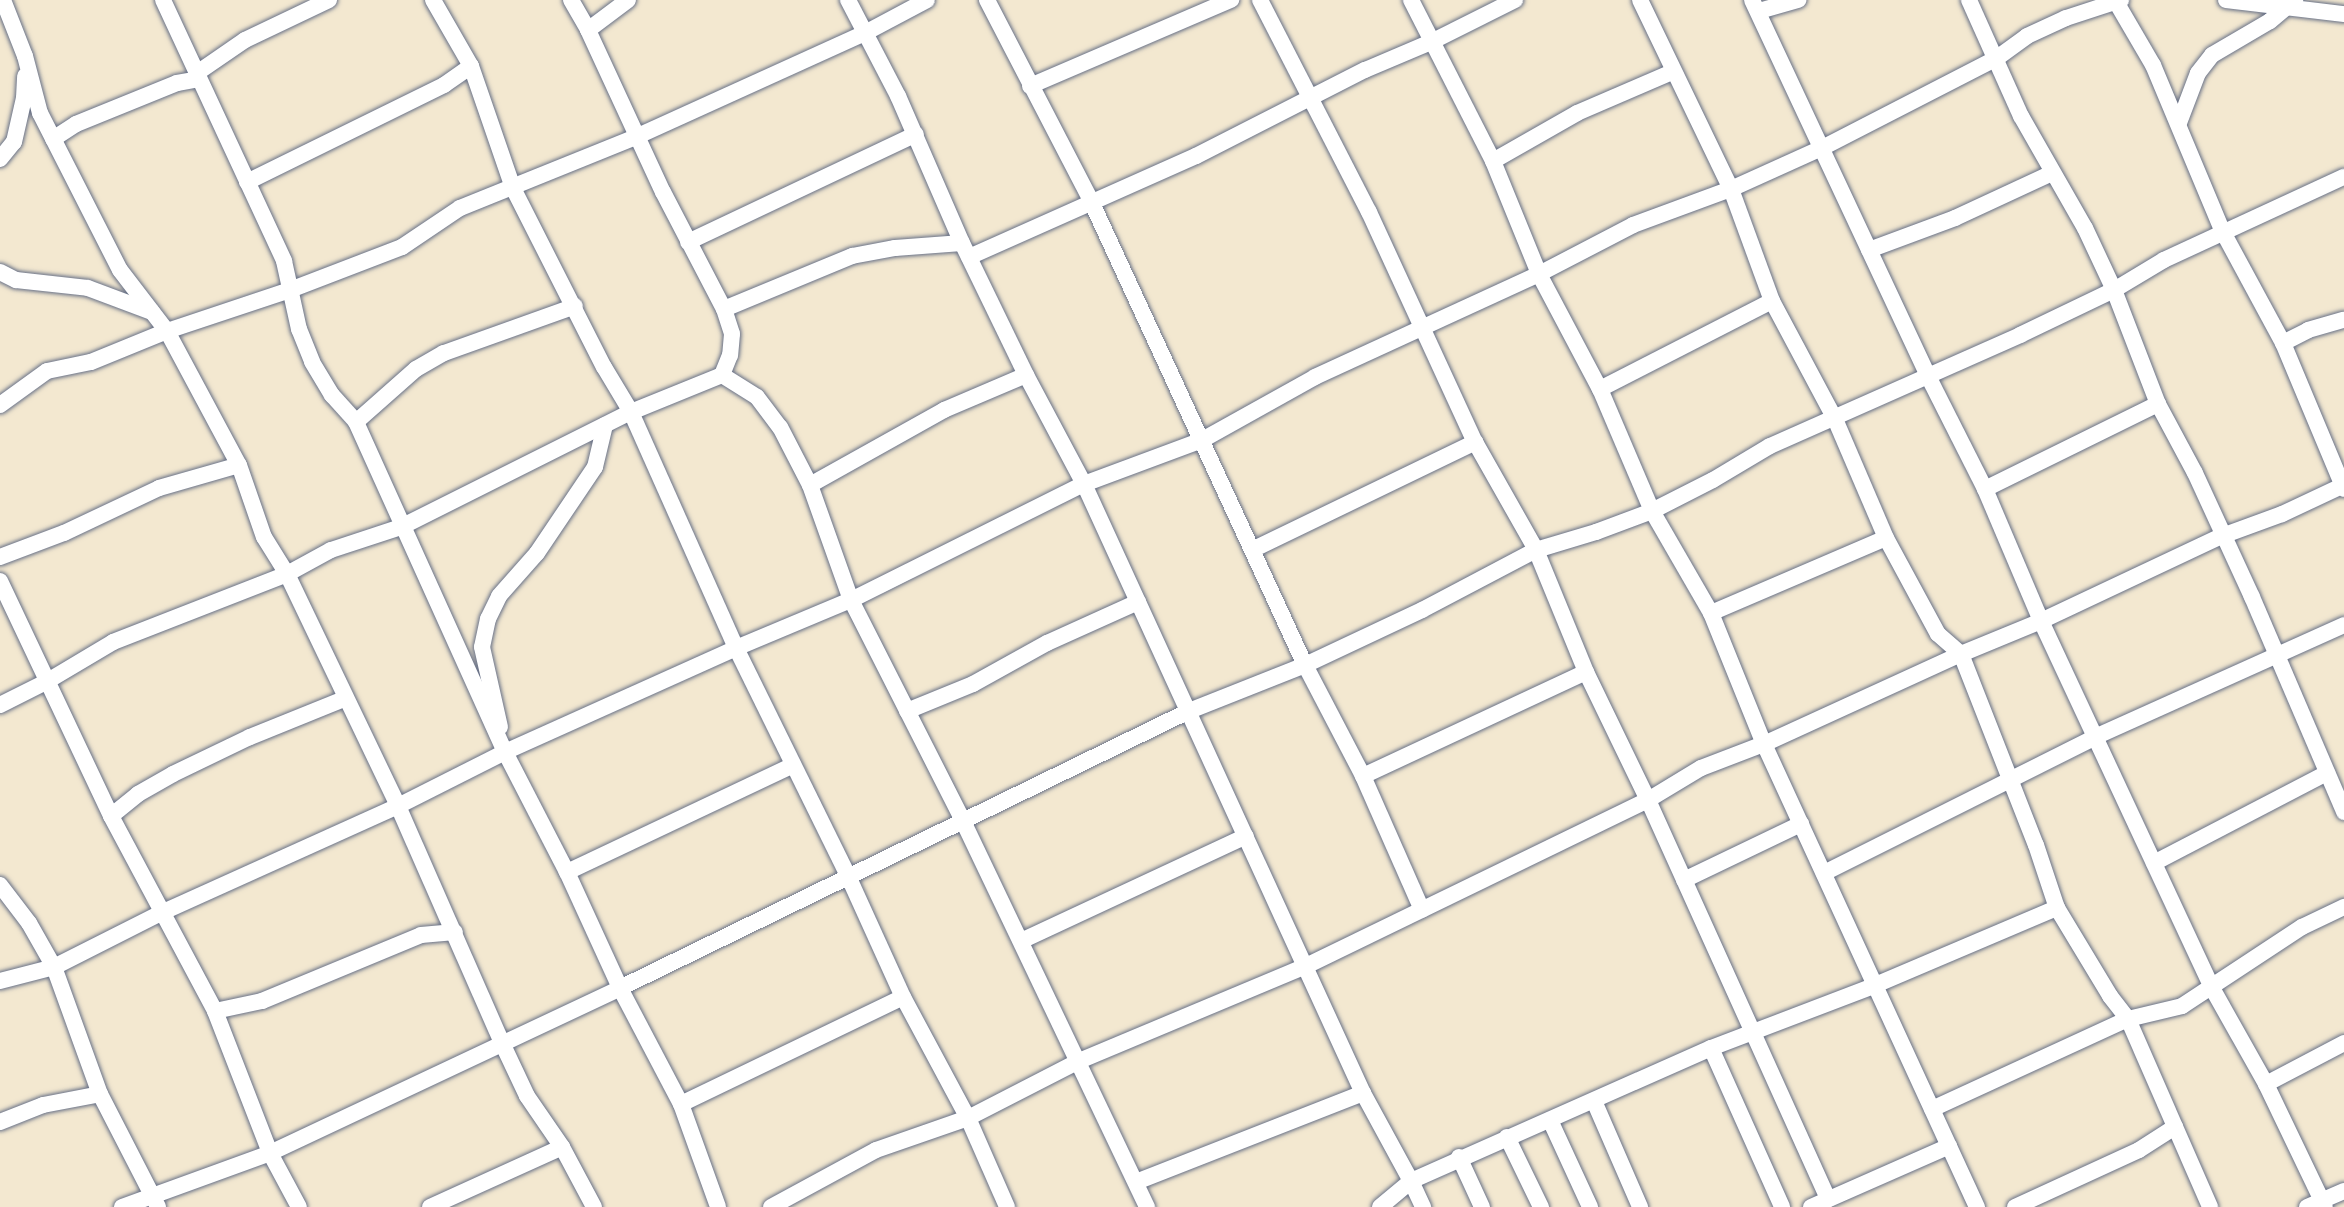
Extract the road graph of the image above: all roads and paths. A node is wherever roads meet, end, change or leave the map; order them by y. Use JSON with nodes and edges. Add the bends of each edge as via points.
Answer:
{"nodes":[{"id":1,"x":163,"y":0,"type":"edge"},
{"id":2,"x":329,"y":0,"type":"edge"},
{"id":3,"x":433,"y":0,"type":"edge"},
{"id":4,"x":571,"y":0,"type":"edge"},
{"id":5,"x":628,"y":0,"type":"edge"},
{"id":6,"x":848,"y":0,"type":"edge"},
{"id":7,"x":928,"y":0,"type":"edge"},
{"id":8,"x":987,"y":0,"type":"edge"},
{"id":9,"x":1231,"y":0,"type":"edge"},
{"id":10,"x":1260,"y":0,"type":"edge"},
{"id":11,"x":1411,"y":0,"type":"edge"},
{"id":12,"x":1515,"y":0,"type":"edge"},
{"id":13,"x":1640,"y":0,"type":"edge"},
{"id":14,"x":1798,"y":0,"type":"edge"},
{"id":15,"x":1969,"y":0,"type":"edge"},
{"id":16,"x":2226,"y":0,"type":"edge"},
{"id":17,"x":2117,"y":1,"type":"edge"},
{"id":18,"x":6,"y":3,"type":"edge"},
{"id":19,"x":2293,"y":3,"type":"edge"},
{"id":20,"x":1756,"y":6,"type":"edge"},
{"id":21,"x":2344,"y":14,"type":"edge"},
{"id":22,"x":588,"y":30,"type":"junction"},
{"id":23,"x":865,"y":33,"type":"junction"},
{"id":24,"x":1431,"y":42,"type":"junction"},
{"id":25,"x":25,"y":56,"type":"junction"},
{"id":26,"x":1997,"y":58,"type":"junction"},
{"id":27,"x":471,"y":66,"type":"junction"},
{"id":28,"x":1672,"y":72,"type":"junction"},
{"id":29,"x":198,"y":76,"type":"junction"},
{"id":30,"x":1030,"y":86,"type":"junction"},
{"id":31,"x":1312,"y":99,"type":"junction"},
{"id":32,"x":2179,"y":124,"type":"junction"},
{"id":33,"x":916,"y":134,"type":"junction"},
{"id":34,"x":638,"y":136,"type":"junction"},
{"id":35,"x":53,"y":139,"type":"junction"},
{"id":36,"x":1822,"y":148,"type":"junction"},
{"id":37,"x":0,"y":159,"type":"edge"},
{"id":38,"x":1493,"y":161,"type":"junction"},
{"id":39,"x":2052,"y":173,"type":"junction"},
{"id":40,"x":2344,"y":177,"type":"edge"},
{"id":41,"x":247,"y":182,"type":"junction"},
{"id":42,"x":513,"y":188,"type":"junction"},
{"id":43,"x":1731,"y":189,"type":"junction"},
{"id":44,"x":1091,"y":201,"type":"junction"},
{"id":45,"x":2223,"y":232,"type":"junction"},
{"id":46,"x":688,"y":242,"type":"junction"},
{"id":47,"x":966,"y":250,"type":"junction"},
{"id":48,"x":1868,"y":250,"type":"junction"},
{"id":49,"x":0,"y":272,"type":"edge"},
{"id":50,"x":1539,"y":274,"type":"junction"},
{"id":51,"x":8,"y":281,"type":"edge"},
{"id":52,"x":290,"y":290,"type":"junction"},
{"id":53,"x":2114,"y":290,"type":"junction"},
{"id":54,"x":1772,"y":302,"type":"junction"},
{"id":55,"x":575,"y":306,"type":"junction"},
{"id":56,"x":724,"y":309,"type":"junction"},
{"id":57,"x":152,"y":312,"type":"junction"},
{"id":58,"x":2344,"y":320,"type":"edge"},
{"id":59,"x":1422,"y":326,"type":"junction"},
{"id":60,"x":167,"y":331,"type":"junction"},
{"id":61,"x":2283,"y":343,"type":"junction"},
{"id":62,"x":1927,"y":374,"type":"junction"},
{"id":63,"x":722,"y":375,"type":"junction"},
{"id":64,"x":1026,"y":375,"type":"junction"},
{"id":65,"x":1600,"y":389,"type":"junction"},
{"id":66,"x":2158,"y":404,"type":"junction"},
{"id":67,"x":0,"y":405,"type":"edge"},
{"id":68,"x":631,"y":412,"type":"junction"},
{"id":69,"x":1835,"y":419,"type":"junction"},
{"id":70,"x":356,"y":422,"type":"junction"},
{"id":71,"x":605,"y":425,"type":"junction"},
{"id":72,"x":1202,"y":440,"type":"junction"},
{"id":73,"x":1475,"y":442,"type":"junction"},
{"id":74,"x":239,"y":465,"type":"junction"},
{"id":75,"x":1084,"y":484,"type":"junction"},
{"id":76,"x":810,"y":485,"type":"junction"},
{"id":77,"x":2343,"y":487,"type":"edge"},
{"id":78,"x":1985,"y":489,"type":"junction"},
{"id":79,"x":1652,"y":510,"type":"junction"},
{"id":80,"x":401,"y":527,"type":"junction"},
{"id":81,"x":2222,"y":536,"type":"junction"},
{"id":82,"x":1886,"y":538,"type":"junction"},
{"id":83,"x":1254,"y":549,"type":"junction"},
{"id":84,"x":1535,"y":550,"type":"junction"},
{"id":85,"x":0,"y":557,"type":"edge"},
{"id":86,"x":287,"y":574,"type":"junction"},
{"id":87,"x":0,"y":581,"type":"edge"},
{"id":88,"x":851,"y":600,"type":"junction"},
{"id":89,"x":1138,"y":602,"type":"junction"},
{"id":90,"x":1711,"y":613,"type":"junction"},
{"id":91,"x":2040,"y":621,"type":"junction"},
{"id":92,"x":2344,"y":625,"type":"edge"},
{"id":93,"x":736,"y":648,"type":"junction"},
{"id":94,"x":1961,"y":654,"type":"junction"},
{"id":95,"x":2277,"y":656,"type":"junction"},
{"id":96,"x":1305,"y":665,"type":"junction"},
{"id":97,"x":1586,"y":672,"type":"junction"},
{"id":98,"x":46,"y":682,"type":"junction"},
{"id":99,"x":344,"y":699,"type":"junction"},
{"id":100,"x":0,"y":705,"type":"edge"},
{"id":101,"x":907,"y":711,"type":"junction"},
{"id":102,"x":1189,"y":711,"type":"junction"},
{"id":103,"x":2095,"y":737,"type":"junction"},
{"id":104,"x":1764,"y":744,"type":"junction"},
{"id":105,"x":505,"y":752,"type":"junction"},
{"id":106,"x":793,"y":765,"type":"junction"},
{"id":107,"x":2327,"y":773,"type":"junction"},
{"id":108,"x":1363,"y":776,"type":"junction"},
{"id":109,"x":2010,"y":782,"type":"junction"},
{"id":110,"x":1648,"y":800,"type":"junction"},
{"id":111,"x":398,"y":806,"type":"junction"},
{"id":112,"x":2344,"y":813,"type":"edge"},
{"id":113,"x":111,"y":816,"type":"junction"},
{"id":114,"x":962,"y":819,"type":"junction"},
{"id":115,"x":1801,"y":824,"type":"junction"},
{"id":116,"x":1246,"y":836,"type":"junction"},
{"id":117,"x":2154,"y":863,"type":"junction"},
{"id":118,"x":567,"y":872,"type":"junction"},
{"id":119,"x":1824,"y":873,"type":"junction"},
{"id":120,"x":849,"y":878,"type":"junction"},
{"id":121,"x":1684,"y":880,"type":"junction"},
{"id":122,"x":0,"y":886,"type":"edge"},
{"id":123,"x":2344,"y":907,"type":"edge"},
{"id":124,"x":2057,"y":908,"type":"junction"},
{"id":125,"x":1422,"y":910,"type":"junction"},
{"id":126,"x":161,"y":913,"type":"junction"},
{"id":127,"x":455,"y":932,"type":"junction"},
{"id":128,"x":1021,"y":941,"type":"junction"},
{"id":129,"x":1306,"y":966,"type":"junction"},
{"id":130,"x":54,"y":967,"type":"junction"},
{"id":131,"x":0,"y":981,"type":"edge"},
{"id":132,"x":1873,"y":986,"type":"junction"},
{"id":133,"x":620,"y":988,"type":"junction"},
{"id":134,"x":2212,"y":988,"type":"junction"},
{"id":135,"x":903,"y":997,"type":"junction"},
{"id":136,"x":215,"y":1011,"type":"junction"},
{"id":137,"x":2128,"y":1018,"type":"junction"},
{"id":138,"x":1752,"y":1031,"type":"junction"},
{"id":139,"x":2344,"y":1043,"type":"edge"},
{"id":140,"x":503,"y":1045,"type":"junction"},
{"id":141,"x":1712,"y":1048,"type":"junction"},
{"id":142,"x":1079,"y":1061,"type":"junction"},
{"id":143,"x":2266,"y":1084,"type":"junction"},
{"id":144,"x":1363,"y":1093,"type":"junction"},
{"id":145,"x":100,"y":1094,"type":"junction"},
{"id":146,"x":1594,"y":1101,"type":"junction"},
{"id":147,"x":681,"y":1104,"type":"junction"},
{"id":148,"x":1932,"y":1109,"type":"junction"},
{"id":149,"x":968,"y":1118,"type":"junction"},
{"id":150,"x":1550,"y":1120,"type":"junction"},
{"id":151,"x":0,"y":1122,"type":"edge"},
{"id":152,"x":2175,"y":1127,"type":"junction"},
{"id":153,"x":1507,"y":1137,"type":"junction"},
{"id":154,"x":1949,"y":1146,"type":"junction"},
{"id":155,"x":562,"y":1147,"type":"junction"},
{"id":156,"x":271,"y":1153,"type":"junction"},
{"id":157,"x":1459,"y":1157,"type":"junction"},
{"id":158,"x":1411,"y":1181,"type":"junction"},
{"id":159,"x":1136,"y":1182,"type":"junction"},
{"id":160,"x":2344,"y":1191,"type":"edge"},
{"id":161,"x":155,"y":1202,"type":"edge"},
{"id":162,"x":1817,"y":1205,"type":"edge"},
{"id":163,"x":2318,"y":1205,"type":"edge"},
{"id":164,"x":122,"y":1207,"type":"edge"},
{"id":165,"x":299,"y":1207,"type":"edge"},
{"id":166,"x":430,"y":1207,"type":"edge"},
{"id":167,"x":594,"y":1207,"type":"edge"},
{"id":168,"x":718,"y":1207,"type":"edge"},
{"id":169,"x":771,"y":1207,"type":"edge"},
{"id":170,"x":1007,"y":1207,"type":"edge"},
{"id":171,"x":1147,"y":1207,"type":"edge"},
{"id":172,"x":1380,"y":1207,"type":"edge"},
{"id":173,"x":1423,"y":1207,"type":"edge"},
{"id":174,"x":1482,"y":1207,"type":"edge"},
{"id":175,"x":1541,"y":1207,"type":"edge"},
{"id":176,"x":1590,"y":1207,"type":"edge"},
{"id":177,"x":1640,"y":1207,"type":"edge"},
{"id":178,"x":1782,"y":1207,"type":"edge"},
{"id":179,"x":1977,"y":1207,"type":"edge"},
{"id":180,"x":2015,"y":1207,"type":"edge"},
{"id":181,"x":2210,"y":1207,"type":"edge"}],
"edges":[{"from":1,"to":29,"type":"street"},
{"from":2,"to":29,"type":"street","via":[[245,40]]},
{"from":3,"to":27,"type":"street"},
{"from":4,"to":22,"type":"street"},
{"from":5,"to":22,"type":"street"},
{"from":6,"to":23,"type":"street"},
{"from":7,"to":23,"type":"street"},
{"from":8,"to":30,"type":"street"},
{"from":9,"to":30,"type":"street"},
{"from":10,"to":31,"type":"street"},
{"from":11,"to":24,"type":"street"},
{"from":12,"to":24,"type":"street"},
{"from":13,"to":28,"type":"street"},
{"from":14,"to":20,"type":"street"},
{"from":15,"to":26,"type":"street"},
{"from":16,"to":19,"type":"street"},
{"from":17,"to":26,"type":"street","via":[[2026,36]]},
{"from":17,"to":32,"type":"street"},
{"from":18,"to":25,"type":"street"},
{"from":19,"to":21,"type":"street"},
{"from":19,"to":32,"type":"street","via":[[2212,55],[2198,73]]},
{"from":20,"to":36,"type":"street"},
{"from":22,"to":34,"type":"street"},
{"from":23,"to":33,"type":"street"},
{"from":23,"to":34,"type":"street"},
{"from":24,"to":31,"type":"street"},
{"from":24,"to":38,"type":"street"},
{"from":25,"to":35,"type":"street","via":[[40,113]]},
{"from":25,"to":37,"type":"street","via":[[24,98],[14,142]]},
{"from":26,"to":36,"type":"street"},
{"from":26,"to":39,"type":"street"},
{"from":27,"to":41,"type":"street","via":[[444,85]]},
{"from":27,"to":42,"type":"street"},
{"from":28,"to":38,"type":"street","via":[[1577,113]]},
{"from":28,"to":43,"type":"street"},
{"from":29,"to":35,"type":"street","via":[[76,124]]},
{"from":29,"to":41,"type":"street"},
{"from":30,"to":44,"type":"street"},
{"from":31,"to":44,"type":"street"},
{"from":31,"to":59,"type":"street"},
{"from":32,"to":45,"type":"street"},
{"from":33,"to":46,"type":"street"},
{"from":33,"to":47,"type":"street"},
{"from":34,"to":42,"type":"street"},
{"from":34,"to":46,"type":"street"},
{"from":35,"to":57,"type":"street","via":[[120,270]]},
{"from":36,"to":43,"type":"street"},
{"from":36,"to":48,"type":"street"},
{"from":38,"to":50,"type":"street"},
{"from":39,"to":48,"type":"street","via":[[1955,218]]},
{"from":39,"to":53,"type":"street"},
{"from":40,"to":45,"type":"street"},
{"from":41,"to":52,"type":"street","via":[[284,261]]},
{"from":42,"to":52,"type":"street","via":[[460,208],[402,247]]},
{"from":42,"to":55,"type":"street"},
{"from":43,"to":50,"type":"street","via":[[1633,225]]},
{"from":43,"to":54,"type":"street"},
{"from":44,"to":47,"type":"street"},
{"from":44,"to":72,"type":"street"},
{"from":45,"to":53,"type":"street"},
{"from":45,"to":61,"type":"street"},
{"from":46,"to":56,"type":"street"},
{"from":47,"to":56,"type":"street","via":[[895,247],[852,256]]},
{"from":47,"to":64,"type":"street"},
{"from":48,"to":62,"type":"street"},
{"from":49,"to":51,"type":"street"},
{"from":50,"to":59,"type":"street"},
{"from":50,"to":65,"type":"street"},
{"from":51,"to":57,"type":"street","via":[[88,288]]},
{"from":52,"to":60,"type":"street"},
{"from":52,"to":70,"type":"street","via":[[312,362]]},
{"from":53,"to":62,"type":"street"},
{"from":53,"to":66,"type":"street"},
{"from":54,"to":65,"type":"street"},
{"from":54,"to":69,"type":"street"},
{"from":55,"to":68,"type":"street"},
{"from":55,"to":70,"type":"street","via":[[444,354],[416,369]]},
{"from":56,"to":63,"type":"street","via":[[732,334]]},
{"from":57,"to":60,"type":"street"},
{"from":58,"to":61,"type":"street"},
{"from":59,"to":72,"type":"street","via":[[1315,376]]},
{"from":59,"to":73,"type":"street"},
{"from":60,"to":67,"type":"street","via":[[91,362],[47,371]]},
{"from":60,"to":74,"type":"street"},
{"from":61,"to":77,"type":"street"},
{"from":62,"to":69,"type":"street"},
{"from":62,"to":78,"type":"street"},
{"from":63,"to":68,"type":"street"},
{"from":63,"to":76,"type":"street","via":[[757,397],[780,427]]},
{"from":64,"to":75,"type":"street"},
{"from":64,"to":76,"type":"street","via":[[944,410]]},
{"from":65,"to":79,"type":"street"},
{"from":66,"to":78,"type":"street"},
{"from":66,"to":81,"type":"street"},
{"from":68,"to":71,"type":"street"},
{"from":68,"to":93,"type":"street"},
{"from":69,"to":79,"type":"street","via":[[1770,446]]},
{"from":69,"to":82,"type":"street"},
{"from":70,"to":80,"type":"street"},
{"from":71,"to":80,"type":"street"},
{"from":71,"to":105,"type":"street","via":[[595,467],[545,542],[499,596],[488,619],[482,646]]},
{"from":72,"to":75,"type":"street"},
{"from":72,"to":83,"type":"street"},
{"from":73,"to":83,"type":"street"},
{"from":73,"to":84,"type":"street"},
{"from":74,"to":85,"type":"street","via":[[159,488]]},
{"from":74,"to":86,"type":"street","via":[[264,537]]},
{"from":75,"to":88,"type":"street"},
{"from":75,"to":89,"type":"street"},
{"from":76,"to":88,"type":"street"},
{"from":77,"to":81,"type":"street"},
{"from":78,"to":91,"type":"street"},
{"from":79,"to":84,"type":"street"},
{"from":79,"to":90,"type":"street"},
{"from":80,"to":86,"type":"street","via":[[331,550]]},
{"from":80,"to":105,"type":"street"},
{"from":81,"to":91,"type":"street"},
{"from":81,"to":95,"type":"street"},
{"from":82,"to":90,"type":"street"},
{"from":82,"to":94,"type":"street","via":[[1937,634]]},
{"from":83,"to":96,"type":"street"},
{"from":84,"to":96,"type":"street"},
{"from":84,"to":97,"type":"street"},
{"from":86,"to":98,"type":"street","via":[[113,642]]},
{"from":86,"to":99,"type":"street"},
{"from":87,"to":98,"type":"street"},
{"from":88,"to":93,"type":"street"},
{"from":88,"to":101,"type":"street"},
{"from":89,"to":101,"type":"street","via":[[1047,643],[973,684]]},
{"from":89,"to":102,"type":"street"},
{"from":90,"to":104,"type":"street"},
{"from":91,"to":94,"type":"street"},
{"from":91,"to":103,"type":"street"},
{"from":92,"to":95,"type":"street"},
{"from":93,"to":105,"type":"street"},
{"from":93,"to":106,"type":"street"},
{"from":94,"to":104,"type":"street"},
{"from":94,"to":109,"type":"street"},
{"from":95,"to":103,"type":"street"},
{"from":95,"to":107,"type":"street"},
{"from":96,"to":102,"type":"street"},
{"from":96,"to":108,"type":"street"},
{"from":97,"to":108,"type":"street"},
{"from":97,"to":110,"type":"street"},
{"from":98,"to":100,"type":"street"},
{"from":98,"to":113,"type":"street"},
{"from":99,"to":111,"type":"street"},
{"from":99,"to":113,"type":"street","via":[[173,774]]},
{"from":101,"to":114,"type":"street"},
{"from":102,"to":114,"type":"street"},
{"from":102,"to":116,"type":"street"},
{"from":103,"to":109,"type":"street"},
{"from":103,"to":117,"type":"street"},
{"from":104,"to":110,"type":"street","via":[[1701,768]]},
{"from":104,"to":115,"type":"street"},
{"from":105,"to":111,"type":"street"},
{"from":105,"to":118,"type":"street"},
{"from":106,"to":118,"type":"street"},
{"from":106,"to":120,"type":"street"},
{"from":107,"to":112,"type":"street"},
{"from":107,"to":117,"type":"street"},
{"from":108,"to":125,"type":"street"},
{"from":109,"to":119,"type":"street"},
{"from":109,"to":124,"type":"street"},
{"from":110,"to":121,"type":"street"},
{"from":110,"to":125,"type":"street"},
{"from":111,"to":126,"type":"street"},
{"from":111,"to":127,"type":"street"},
{"from":113,"to":126,"type":"street"},
{"from":114,"to":120,"type":"street"},
{"from":114,"to":128,"type":"street"},
{"from":115,"to":119,"type":"street"},
{"from":115,"to":121,"type":"street"},
{"from":116,"to":128,"type":"street"},
{"from":116,"to":129,"type":"street"},
{"from":117,"to":134,"type":"street"},
{"from":118,"to":133,"type":"street"},
{"from":119,"to":132,"type":"street"},
{"from":120,"to":133,"type":"street"},
{"from":120,"to":135,"type":"street"},
{"from":121,"to":138,"type":"street"},
{"from":122,"to":130,"type":"street","via":[[29,923]]},
{"from":123,"to":134,"type":"street","via":[[2302,927]]},
{"from":124,"to":132,"type":"street"},
{"from":124,"to":137,"type":"street"},
{"from":125,"to":129,"type":"street"},
{"from":126,"to":130,"type":"street"},
{"from":126,"to":136,"type":"street"},
{"from":127,"to":136,"type":"street","via":[[421,935],[262,1001]]},
{"from":127,"to":140,"type":"street"},
{"from":128,"to":142,"type":"street"},
{"from":129,"to":142,"type":"street"},
{"from":129,"to":144,"type":"street"},
{"from":130,"to":131,"type":"street"},
{"from":130,"to":145,"type":"street"},
{"from":132,"to":138,"type":"street"},
{"from":132,"to":148,"type":"street"},
{"from":133,"to":140,"type":"street"},
{"from":133,"to":147,"type":"street"},
{"from":134,"to":137,"type":"street","via":[[2182,1006]]},
{"from":134,"to":143,"type":"street"},
{"from":135,"to":147,"type":"street"},
{"from":135,"to":149,"type":"street"},
{"from":136,"to":156,"type":"street"},
{"from":137,"to":148,"type":"street"},
{"from":137,"to":152,"type":"street"},
{"from":138,"to":141,"type":"street"},
{"from":138,"to":162,"type":"street"},
{"from":139,"to":143,"type":"street"},
{"from":140,"to":155,"type":"street","via":[[527,1096]]},
{"from":140,"to":156,"type":"street"},
{"from":141,"to":146,"type":"street"},
{"from":141,"to":178,"type":"street"},
{"from":142,"to":149,"type":"street"},
{"from":142,"to":159,"type":"street"},
{"from":143,"to":163,"type":"street"},
{"from":144,"to":158,"type":"street"},
{"from":144,"to":159,"type":"street"},
{"from":145,"to":151,"type":"street","via":[[43,1105]]},
{"from":145,"to":161,"type":"street"},
{"from":146,"to":150,"type":"street"},
{"from":146,"to":177,"type":"street"},
{"from":147,"to":168,"type":"street"},
{"from":148,"to":154,"type":"street"},
{"from":149,"to":169,"type":"street","via":[[876,1150]]},
{"from":149,"to":170,"type":"street"},
{"from":150,"to":153,"type":"street"},
{"from":150,"to":176,"type":"street"},
{"from":152,"to":180,"type":"street","via":[[2140,1150]]},
{"from":152,"to":181,"type":"street"},
{"from":153,"to":157,"type":"street"},
{"from":153,"to":175,"type":"street"},
{"from":154,"to":162,"type":"street"},
{"from":154,"to":179,"type":"street"},
{"from":155,"to":166,"type":"street"},
{"from":155,"to":167,"type":"street"},
{"from":156,"to":161,"type":"street"},
{"from":156,"to":165,"type":"street"},
{"from":157,"to":158,"type":"street"},
{"from":157,"to":174,"type":"street"},
{"from":158,"to":172,"type":"street"},
{"from":158,"to":173,"type":"street"},
{"from":159,"to":171,"type":"street"},
{"from":160,"to":163,"type":"street"},
{"from":161,"to":164,"type":"street"}]}
